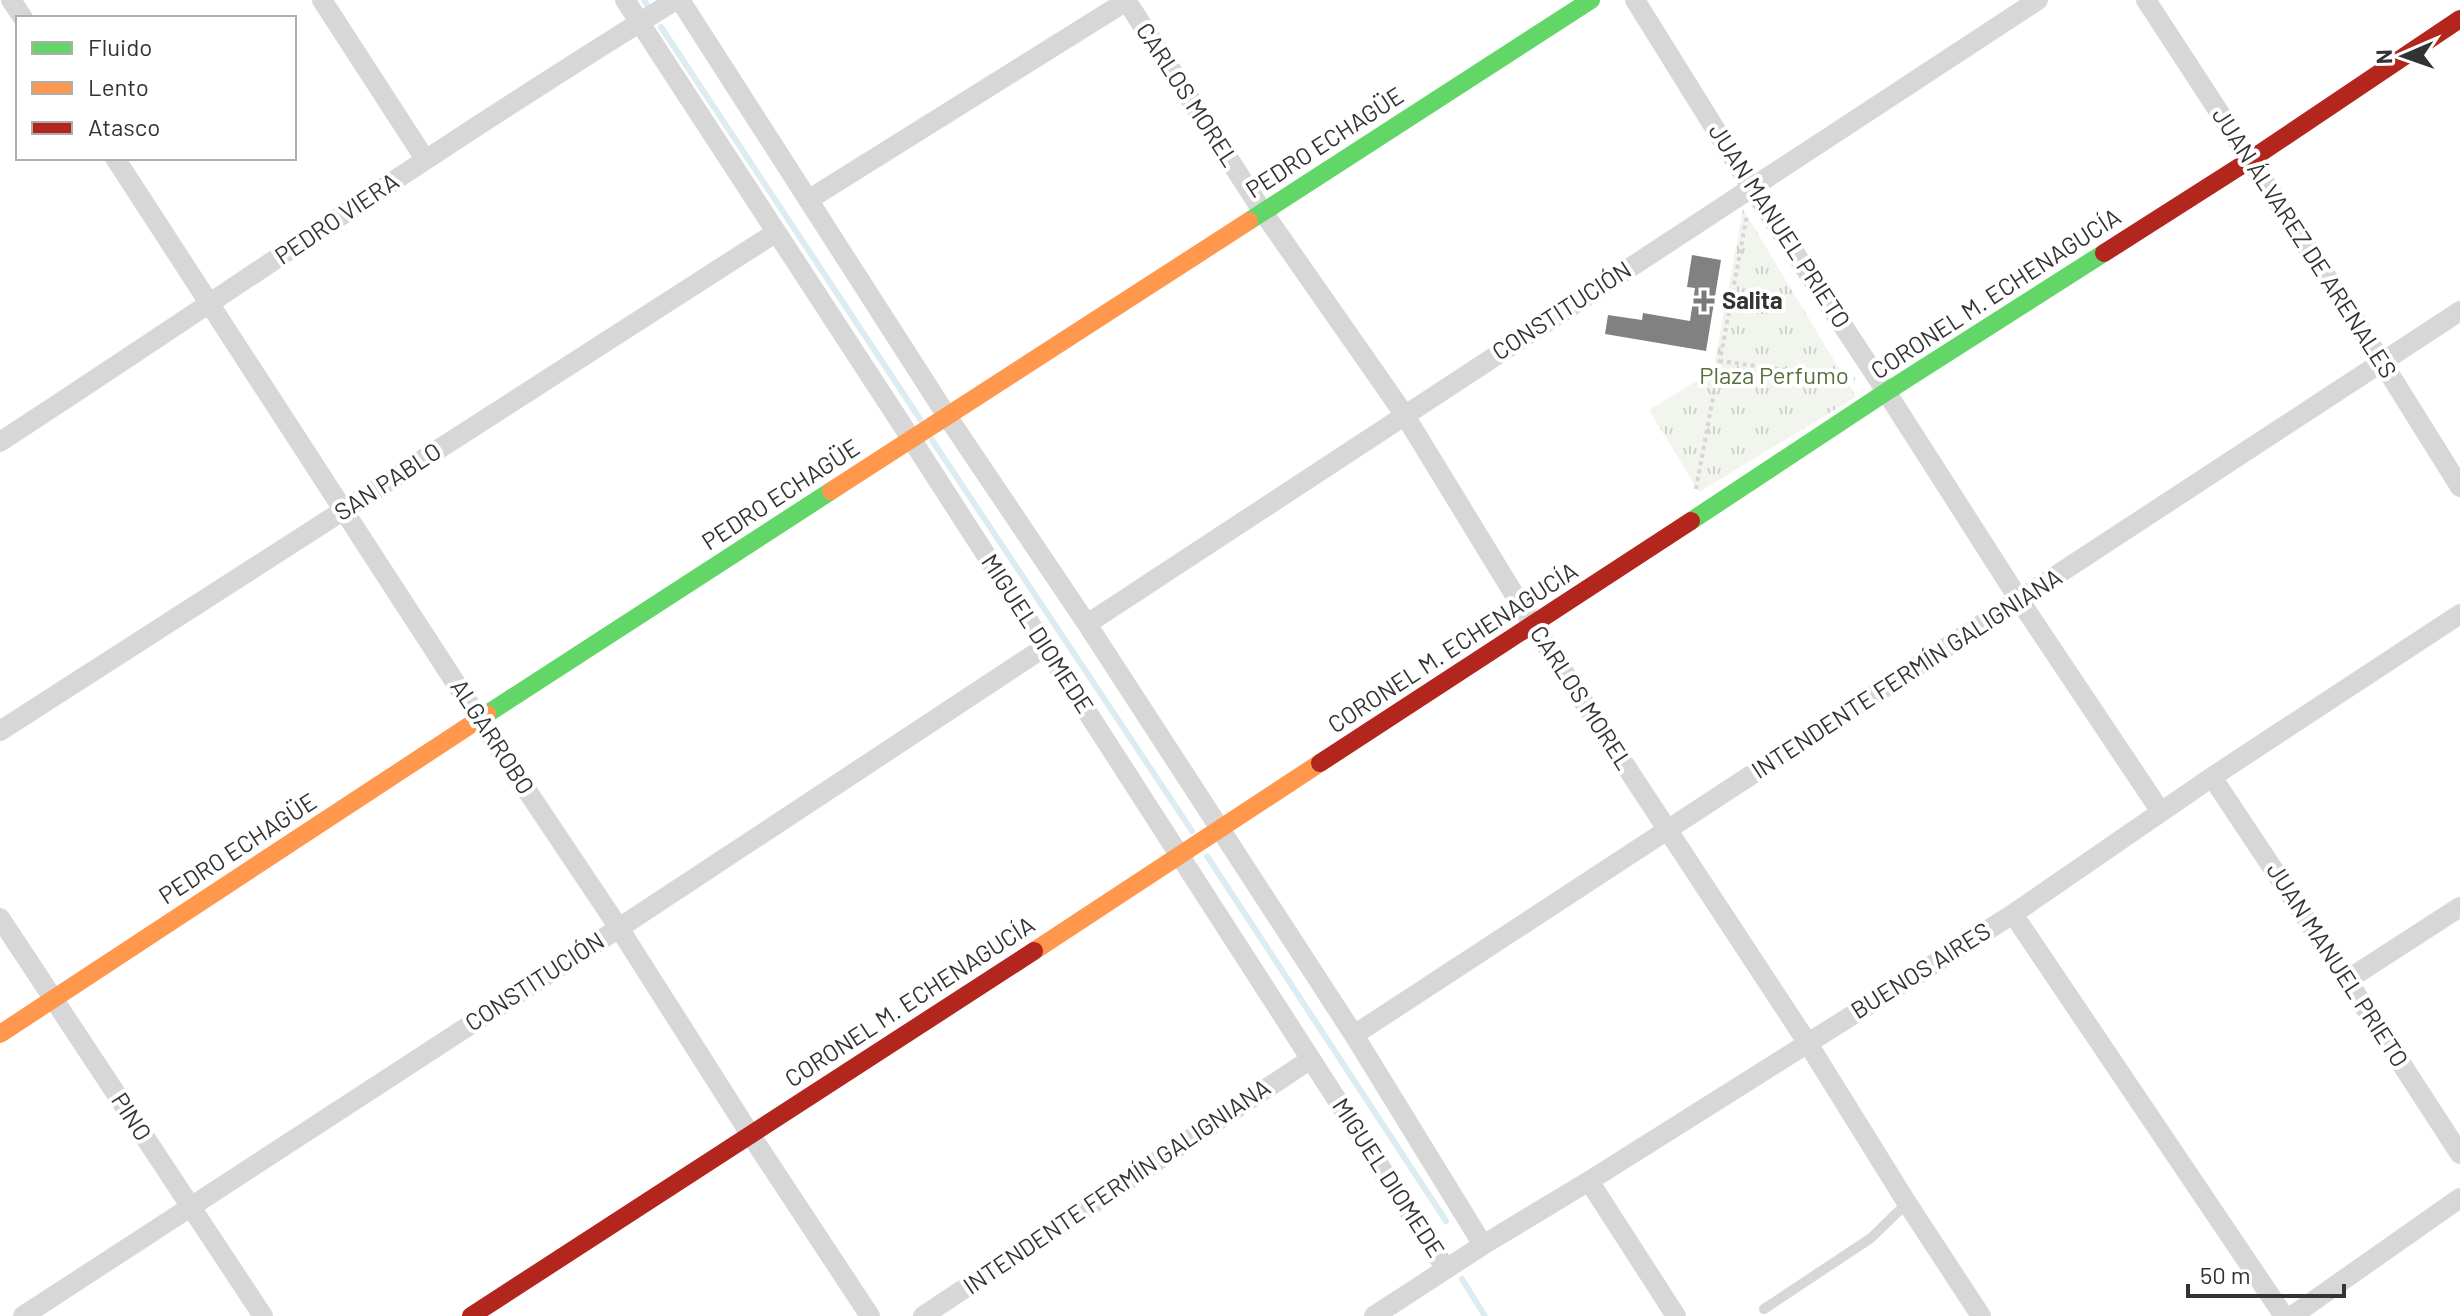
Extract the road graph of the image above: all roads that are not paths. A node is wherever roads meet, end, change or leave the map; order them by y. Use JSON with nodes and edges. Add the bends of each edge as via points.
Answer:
{"nodes":[{"id":1,"x":322,"y":0,"type":"edge"},
{"id":2,"x":625,"y":0,"type":"edge"},
{"id":3,"x":678,"y":0,"type":"edge"},
{"id":4,"x":1127,"y":0,"type":"edge"},
{"id":5,"x":1591,"y":0,"type":"edge"},
{"id":6,"x":1635,"y":0,"type":"edge"},
{"id":7,"x":2038,"y":0,"type":"edge"},
{"id":8,"x":2146,"y":0,"type":"edge"},
{"id":9,"x":2460,"y":19,"type":"edge"},
{"id":10,"x":640,"y":22,"type":"junction"},
{"id":11,"x":425,"y":159,"type":"junction"},
{"id":12,"x":116,"y":160,"type":"edge"},
{"id":13,"x":2250,"y":160,"type":"junction"},
{"id":14,"x":1752,"y":188,"type":"junction"},
{"id":15,"x":808,"y":200,"type":"junction"},
{"id":16,"x":1263,"y":212,"type":"junction"},
{"id":17,"x":775,"y":233,"type":"junction"},
{"id":18,"x":210,"y":305,"type":"junction"},
{"id":19,"x":2460,"y":311,"type":"edge"},
{"id":20,"x":2382,"y":362,"type":"junction"},
{"id":21,"x":1883,"y":387,"type":"junction"},
{"id":22,"x":1404,"y":414,"type":"junction"},
{"id":23,"x":947,"y":416,"type":"junction"},
{"id":24,"x":912,"y":440,"type":"junction"},
{"id":25,"x":0,"y":442,"type":"edge"},
{"id":26,"x":2460,"y":487,"type":"edge"},
{"id":27,"x":345,"y":509,"type":"junction"},
{"id":28,"x":2020,"y":601,"type":"junction"},
{"id":29,"x":2460,"y":614,"type":"edge"},
{"id":30,"x":1087,"y":624,"type":"junction"},
{"id":31,"x":1533,"y":625,"type":"junction"},
{"id":32,"x":1045,"y":647,"type":"junction"},
{"id":33,"x":479,"y":719,"type":"junction"},
{"id":34,"x":0,"y":731,"type":"edge"},
{"id":35,"x":2212,"y":777,"type":"junction"},
{"id":36,"x":2161,"y":812,"type":"junction"},
{"id":37,"x":1219,"y":828,"type":"junction"},
{"id":38,"x":1667,"y":829,"type":"junction"},
{"id":39,"x":1180,"y":856,"type":"junction"},
{"id":40,"x":2460,"y":907,"type":"edge"},
{"id":41,"x":2013,"y":914,"type":"junction"},
{"id":42,"x":0,"y":918,"type":"edge"},
{"id":43,"x":619,"y":928,"type":"junction"},
{"id":44,"x":2347,"y":980,"type":"junction"},
{"id":45,"x":53,"y":999,"type":"junction"},
{"id":46,"x":0,"y":1034,"type":"edge"},
{"id":47,"x":1354,"y":1035,"type":"junction"},
{"id":48,"x":1807,"y":1042,"type":"junction"},
{"id":49,"x":1311,"y":1059,"type":"junction"},
{"id":50,"x":750,"y":1134,"type":"junction"},
{"id":51,"x":2460,"y":1154,"type":"edge"},
{"id":52,"x":1589,"y":1181,"type":"junction"},
{"id":53,"x":2460,"y":1198,"type":"edge"},
{"id":54,"x":1907,"y":1203,"type":"junction"},
{"id":55,"x":190,"y":1207,"type":"junction"},
{"id":56,"x":1483,"y":1245,"type":"junction"},
{"id":57,"x":1446,"y":1269,"type":"junction"},
{"id":58,"x":1764,"y":1309,"type":"dead end"},
{"id":59,"x":23,"y":1316,"type":"edge"},
{"id":60,"x":263,"y":1316,"type":"edge"},
{"id":61,"x":471,"y":1316,"type":"edge"},
{"id":62,"x":870,"y":1316,"type":"edge"},
{"id":63,"x":923,"y":1316,"type":"edge"},
{"id":64,"x":1374,"y":1316,"type":"edge"},
{"id":65,"x":1676,"y":1316,"type":"edge"},
{"id":66,"x":1981,"y":1316,"type":"edge"},
{"id":67,"x":2284,"y":1316,"type":"edge"},
{"id":68,"x":2292,"y":1316,"type":"edge"}],
"edges":[{"from":1,"to":11,"type":"street"},
{"from":2,"to":10,"type":"street","name":"MIGUEL DIOMEDE"},
{"from":3,"to":10,"type":"street","name":"PEDRO VIERA"},
{"from":3,"to":15,"type":"street","name":"MIGUEL DIOMEDE"},
{"from":4,"to":15,"type":"street"},
{"from":4,"to":16,"type":"street","name":"CARLOS MOREL"},
{"from":5,"to":16,"type":"street","name":"PEDRO ECHAGÜE"},
{"from":6,"to":14,"type":"street","name":"JUAN MANUEL PRIETO"},
{"from":7,"to":14,"type":"street","name":"CONSTITUCIÓN"},
{"from":8,"to":13,"type":"street","name":"JUAN ÁLVAREZ DE ARENALES"},
{"from":9,"to":13,"type":"street","name":"CORONEL M. ECHENAGUCÍA"},
{"from":10,"to":11,"type":"street","name":"PEDRO VIERA"},
{"from":10,"to":17,"type":"street","name":"MIGUEL DIOMEDE"},
{"from":11,"to":18,"type":"street","name":"PEDRO VIERA"},
{"from":12,"to":18,"type":"street","name":"ALGARROBO"},
{"from":13,"to":20,"type":"street","name":"JUAN ÁLVAREZ DE ARENALES"},
{"from":13,"to":21,"type":"street","name":"CORONEL M. ECHENAGUCÍA"},
{"from":14,"to":21,"type":"street","name":"JUAN MANUEL PRIETO"},
{"from":14,"to":22,"type":"street","name":"CONSTITUCIÓN"},
{"from":15,"to":23,"type":"street","name":"MIGUEL DIOMEDE"},
{"from":16,"to":22,"type":"street","name":"CARLOS MOREL"},
{"from":16,"to":23,"type":"street","name":"PEDRO ECHAGÜE"},
{"from":17,"to":24,"type":"street","name":"MIGUEL DIOMEDE"},
{"from":17,"to":27,"type":"street","name":"SAN PABLO"},
{"from":18,"to":25,"type":"street","name":"PEDRO VIERA"},
{"from":18,"to":27,"type":"street","name":"ALGARROBO"},
{"from":19,"to":20,"type":"street","name":"INTENDENTE FERMÍN GALIGNIANA"},
{"from":20,"to":26,"type":"street","name":"JUAN ÁLVAREZ DE ARENALES"},
{"from":20,"to":28,"type":"street","name":"INTENDENTE FERMÍN GALIGNIANA"},
{"from":21,"to":28,"type":"street","name":"JUAN MANUEL PRIETO"},
{"from":21,"to":31,"type":"street","name":"CORONEL M. ECHENAGUCÍA"},
{"from":22,"to":30,"type":"street","name":"CONSTITUCIÓN"},
{"from":22,"to":31,"type":"street","name":"CARLOS MOREL"},
{"from":23,"to":24,"type":"street","name":"PEDRO ECHAGÜE"},
{"from":23,"to":30,"type":"street","name":"MIGUEL DIOMEDE"},
{"from":24,"to":32,"type":"street","name":"MIGUEL DIOMEDE"},
{"from":24,"to":33,"type":"street","name":"PEDRO ECHAGÜE"},
{"from":27,"to":33,"type":"street","name":"ALGARROBO"},
{"from":27,"to":34,"type":"street","name":"SAN PABLO"},
{"from":28,"to":36,"type":"street","name":"JUAN MANUEL PRIETO"},
{"from":28,"to":38,"type":"street","name":"INTENDENTE FERMÍN GALIGNIANA"},
{"from":29,"to":35,"type":"street","name":"BUENOS AIRES"},
{"from":30,"to":37,"type":"street","name":"MIGUEL DIOMEDE"},
{"from":31,"to":37,"type":"street","name":"CORONEL M. ECHENAGUCÍA"},
{"from":31,"to":38,"type":"street","name":"CARLOS MOREL"},
{"from":32,"to":39,"type":"street","name":"MIGUEL DIOMEDE"},
{"from":32,"to":43,"type":"street","name":"CONSTITUCIÓN"},
{"from":33,"to":43,"type":"street","name":"ALGARROBO"},
{"from":33,"to":45,"type":"street","name":"PEDRO ECHAGÜE"},
{"from":35,"to":36,"type":"street","name":"BUENOS AIRES"},
{"from":35,"to":44,"type":"street","name":"JUAN MANUEL PRIETO"},
{"from":36,"to":41,"type":"street","name":"BUENOS AIRES"},
{"from":37,"to":39,"type":"street","name":"CORONEL M. ECHENAGUCÍA"},
{"from":37,"to":47,"type":"street","name":"MIGUEL DIOMEDE"},
{"from":38,"to":47,"type":"street","name":"INTENDENTE FERMÍN GALIGNIANA"},
{"from":38,"to":48,"type":"street","name":"CARLOS MOREL"},
{"from":39,"to":49,"type":"street","name":"MIGUEL DIOMEDE"},
{"from":39,"to":50,"type":"street","name":"CORONEL M. ECHENAGUCÍA"},
{"from":40,"to":44,"type":"street"},
{"from":41,"to":48,"type":"street","name":"BUENOS AIRES"},
{"from":41,"to":67,"type":"street"},
{"from":42,"to":45,"type":"street","name":"PINO"},
{"from":43,"to":50,"type":"street","name":"ALGARROBO"},
{"from":43,"to":55,"type":"street","name":"CONSTITUCIÓN"},
{"from":44,"to":51,"type":"street","name":"JUAN MANUEL PRIETO"},
{"from":45,"to":46,"type":"street","name":"PEDRO ECHAGÜE"},
{"from":45,"to":55,"type":"street","name":"PINO"},
{"from":47,"to":56,"type":"street","name":"MIGUEL DIOMEDE"},
{"from":48,"to":52,"type":"street","name":"BUENOS AIRES"},
{"from":48,"to":54,"type":"street","name":"CARLOS MOREL"},
{"from":49,"to":57,"type":"street","name":"MIGUEL DIOMEDE"},
{"from":49,"to":63,"type":"street","name":"INTENDENTE FERMÍN GALIGNIANA"},
{"from":50,"to":61,"type":"street","name":"CORONEL M. ECHENAGUCÍA"},
{"from":50,"to":62,"type":"street","name":"ALGARROBO"},
{"from":52,"to":56,"type":"street","name":"BUENOS AIRES"},
{"from":52,"to":65,"type":"street"},
{"from":53,"to":68,"type":"street"},
{"from":54,"to":58,"type":"lane","via":[[1871,1238]]},
{"from":54,"to":66,"type":"street","name":"CARLOS MOREL"},
{"from":55,"to":59,"type":"street","name":"CONSTITUCIÓN"},
{"from":55,"to":60,"type":"street","name":"PINO"},
{"from":56,"to":57,"type":"street","name":"BUENOS AIRES"},
{"from":57,"to":64,"type":"street","name":"BUENOS AIRES"}]}
